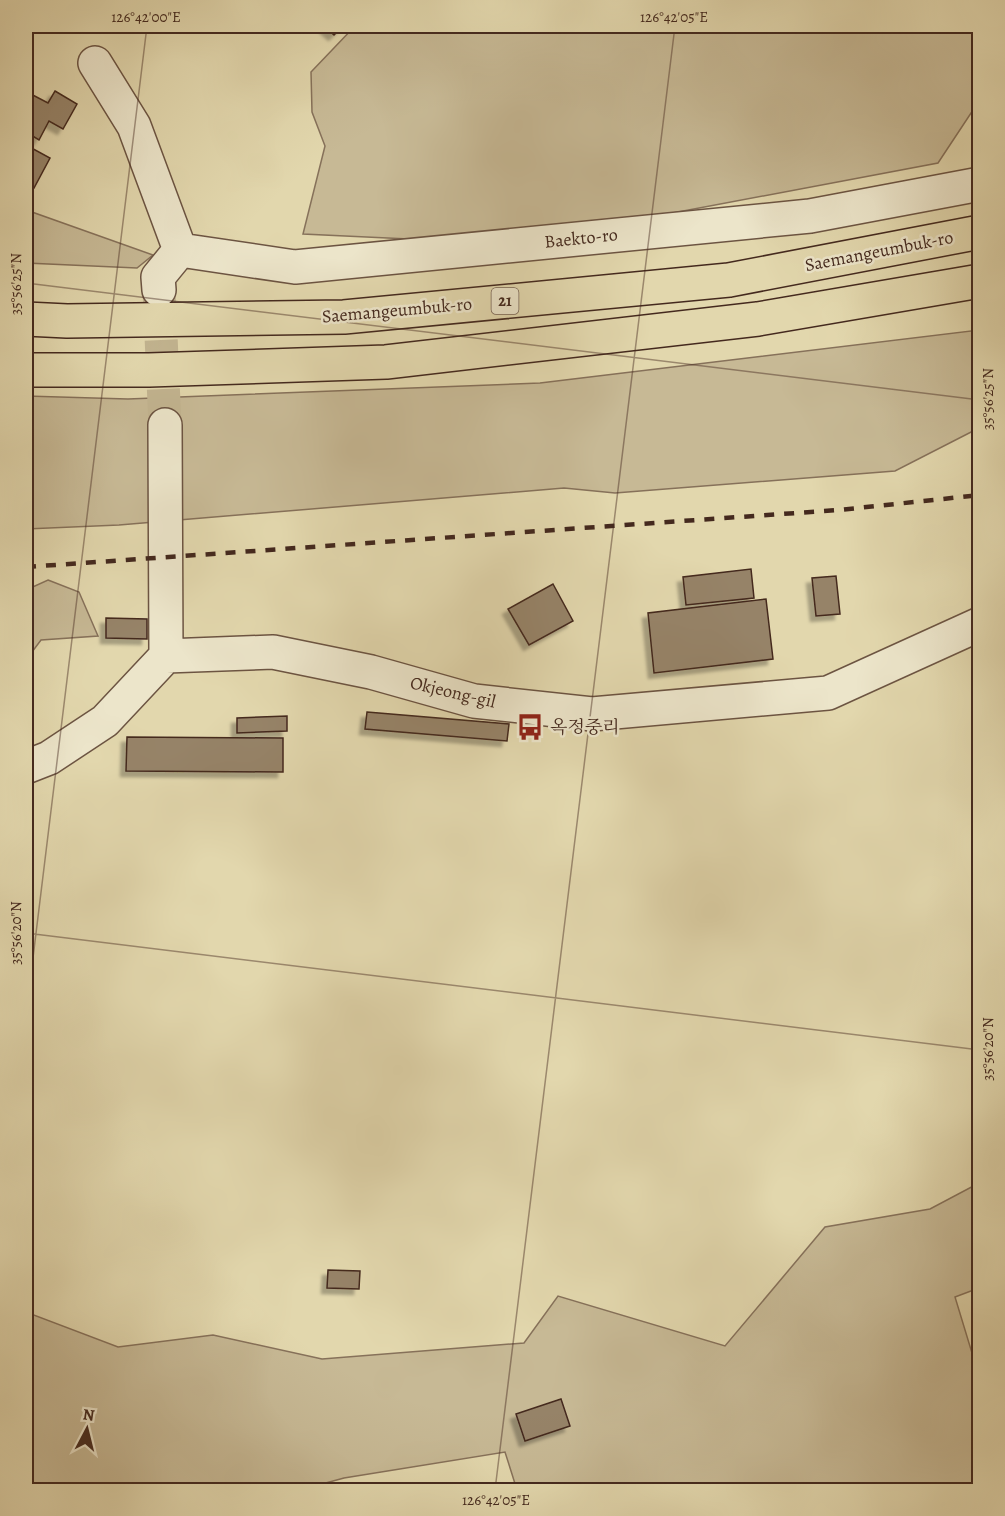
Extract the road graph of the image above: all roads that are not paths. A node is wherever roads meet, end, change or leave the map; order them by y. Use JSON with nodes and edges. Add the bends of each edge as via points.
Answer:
{"nodes":[{"id":1,"x":95,"y":63,"type":"dead end"},
{"id":2,"x":980,"y":184,"type":"edge"},
{"id":3,"x":980,"y":232,"type":"edge"},
{"id":4,"x":180,"y":250,"type":"junction"},
{"id":5,"x":980,"y":281,"type":"edge"},
{"id":6,"x":159,"y":290,"type":"tunnel mouth"},
{"id":7,"x":26,"y":319,"type":"edge"},
{"id":8,"x":26,"y":370,"type":"edge"},
{"id":9,"x":165,"y":424,"type":"tunnel mouth"},
{"id":10,"x":980,"y":624,"type":"edge"},
{"id":11,"x":166,"y":656,"type":"junction"},
{"id":12,"x":26,"y":767,"type":"edge"}],
"edges":[{"from":1,"to":4,"type":"street","via":[[134,126]]},
{"from":2,"to":4,"type":"street","name":"Baekto-ro","via":[[810,216],[295,267]]},
{"from":3,"to":7,"type":"highway","name":"Saemangeumbuk-ro","number":"21","via":[[729,280],[356,315]]},
{"from":4,"to":6,"type":"street","via":[[158,277]]},
{"from":5,"to":8,"type":"highway","via":[[759,319],[386,362]]},
{"from":9,"to":11,"type":"street"},
{"from":10,"to":11,"type":"street","name":"Okjeong-gil","via":[[828,693],[592,714],[474,701],[371,672],[273,652]]},
{"from":11,"to":12,"type":"street","via":[[105,721],[49,758]]}]}
